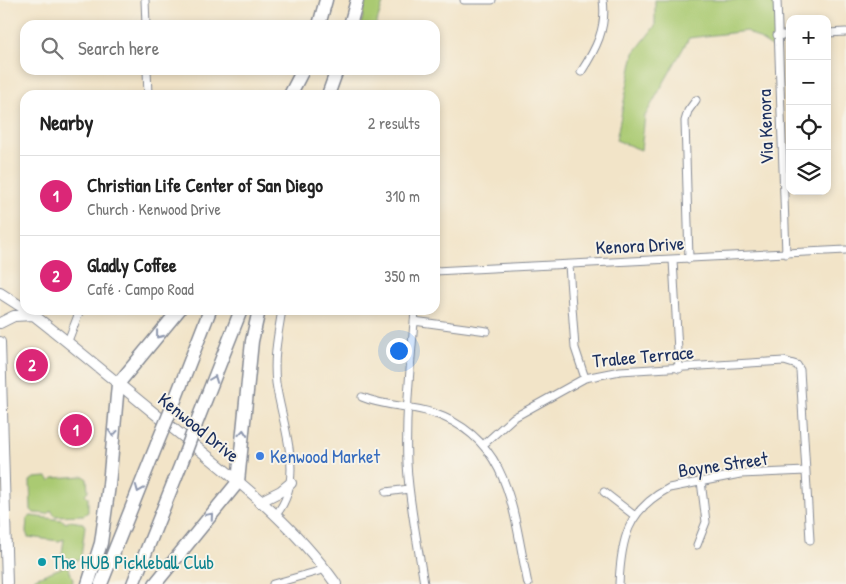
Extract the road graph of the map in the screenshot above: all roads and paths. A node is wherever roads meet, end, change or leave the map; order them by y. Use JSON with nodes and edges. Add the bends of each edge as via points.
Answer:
{"nodes":[{"id":1,"x":145,"y":0,"type":"edge"},
{"id":2,"x":326,"y":0,"type":"edge"},
{"id":3,"x":357,"y":0,"type":"edge"},
{"id":4,"x":464,"y":0,"type":"edge"},
{"id":5,"x":492,"y":0,"type":"edge"},
{"id":6,"x":603,"y":0,"type":"edge"},
{"id":7,"x":776,"y":0,"type":"edge"},
{"id":8,"x":146,"y":20,"type":"edge"},
{"id":9,"x":320,"y":20,"type":"edge"},
{"id":10,"x":351,"y":20,"type":"edge"},
{"id":11,"x":846,"y":32,"type":"edge"},
{"id":12,"x":831,"y":33,"type":"edge"},
{"id":13,"x":786,"y":35,"type":"edge"},
{"id":14,"x":777,"y":36,"type":"junction"},
{"id":15,"x":581,"y":72,"type":"dead end"},
{"id":16,"x":147,"y":75,"type":"edge"},
{"id":17,"x":300,"y":75,"type":"edge"},
{"id":18,"x":301,"y":75,"type":"edge"},
{"id":19,"x":335,"y":75,"type":"edge"},
{"id":20,"x":148,"y":90,"type":"edge"},
{"id":21,"x":293,"y":90,"type":"edge"},
{"id":22,"x":297,"y":90,"type":"edge"},
{"id":23,"x":330,"y":90,"type":"edge"},
{"id":24,"x":696,"y":100,"type":"dead end"},
{"id":25,"x":846,"y":250,"type":"edge"},
{"id":26,"x":786,"y":254,"type":"junction"},
{"id":27,"x":689,"y":258,"type":"junction"},
{"id":28,"x":673,"y":260,"type":"junction"},
{"id":29,"x":569,"y":265,"type":"junction"},
{"id":30,"x":440,"y":271,"type":"edge"},
{"id":31,"x":0,"y":293,"type":"edge"},
{"id":32,"x":20,"y":306,"type":"edge"},
{"id":33,"x":20,"y":314,"type":"edge"},
{"id":34,"x":33,"y":315,"type":"edge"},
{"id":35,"x":78,"y":315,"type":"edge"},
{"id":36,"x":175,"y":315,"type":"edge"},
{"id":37,"x":208,"y":315,"type":"edge"},
{"id":38,"x":239,"y":315,"type":"edge"},
{"id":39,"x":258,"y":315,"type":"edge"},
{"id":40,"x":281,"y":315,"type":"edge"},
{"id":41,"x":415,"y":315,"type":"edge"},
{"id":42,"x":414,"y":321,"type":"junction"},
{"id":43,"x":0,"y":323,"type":"edge"},
{"id":44,"x":487,"y":331,"type":"dead end"},
{"id":45,"x":68,"y":341,"type":"junction"},
{"id":46,"x":0,"y":342,"type":"edge"},
{"id":47,"x":679,"y":369,"type":"junction"},
{"id":48,"x":585,"y":378,"type":"junction"},
{"id":49,"x":118,"y":384,"type":"junction"},
{"id":50,"x":362,"y":397,"type":"dead end"},
{"id":51,"x":407,"y":407,"type":"junction"},
{"id":52,"x":483,"y":445,"type":"junction"},
{"id":53,"x":806,"y":471,"type":"junction"},
{"id":54,"x":701,"y":481,"type":"junction"},
{"id":55,"x":238,"y":482,"type":"junction"},
{"id":56,"x":291,"y":483,"type":"junction"},
{"id":57,"x":409,"y":489,"type":"junction"},
{"id":58,"x":386,"y":492,"type":"dead end"},
{"id":59,"x":604,"y":492,"type":"dead end"},
{"id":60,"x":259,"y":502,"type":"junction"},
{"id":61,"x":274,"y":516,"type":"junction"},
{"id":62,"x":635,"y":516,"type":"junction"},
{"id":63,"x":810,"y":540,"type":"dead end"},
{"id":64,"x":697,"y":545,"type":"dead end"},
{"id":65,"x":326,"y":570,"type":"junction"},
{"id":66,"x":7,"y":584,"type":"edge"},
{"id":67,"x":88,"y":584,"type":"edge"},
{"id":68,"x":101,"y":584,"type":"edge"},
{"id":69,"x":133,"y":584,"type":"edge"},
{"id":70,"x":155,"y":584,"type":"edge"},
{"id":71,"x":273,"y":584,"type":"edge"},
{"id":72,"x":336,"y":584,"type":"edge"},
{"id":73,"x":424,"y":584,"type":"edge"},
{"id":74,"x":528,"y":584,"type":"edge"},
{"id":75,"x":619,"y":584,"type":"edge"}],
"edges":[{"from":1,"to":8,"type":"street"},
{"from":2,"to":9,"type":"highway"},
{"from":3,"to":10,"type":"highway"},
{"from":4,"to":5,"type":"street"},
{"from":6,"to":15,"type":"street","via":[[604,21],[600,37]]},
{"from":7,"to":14,"type":"street","name":"Via Kenora"},
{"from":11,"to":12,"type":"street"},
{"from":13,"to":14,"type":"street"},
{"from":14,"to":26,"type":"street","name":"Via Kenora"},
{"from":16,"to":20,"type":"street"},
{"from":17,"to":21,"type":"highway"},
{"from":18,"to":22,"type":"highway"},
{"from":19,"to":23,"type":"highway"},
{"from":24,"to":27,"type":"street","via":[[685,121]]},
{"from":25,"to":26,"type":"street","name":"Kenora Drive"},
{"from":26,"to":27,"type":"street","name":"Kenora Drive"},
{"from":27,"to":28,"type":"street","name":"Kenora Drive"},
{"from":28,"to":29,"type":"street","name":"Kenora Drive"},
{"from":28,"to":47,"type":"street"},
{"from":29,"to":30,"type":"street","name":"Kenora Drive"},
{"from":29,"to":48,"type":"street","via":[[575,348]]},
{"from":31,"to":32,"type":"main road","name":"Kenwood Drive"},
{"from":33,"to":43,"type":"main road"},
{"from":34,"to":45,"type":"main road","name":"Kenwood Drive"},
{"from":35,"to":45,"type":"street"},
{"from":36,"to":49,"type":"highway","one_way":true},
{"from":37,"to":68,"type":"highway","one_way":true,"bridge":true},
{"from":69,"to":38,"type":"highway","one_way":true,"bridge":true},
{"from":55,"to":39,"type":"highway","one_way":true,"via":[[252,341]]},
{"from":40,"to":56,"type":"street","via":[[275,365]]},
{"from":41,"to":42,"type":"street"},
{"from":42,"to":44,"type":"street"},
{"from":42,"to":51,"type":"street"},
{"from":45,"to":49,"type":"main road","name":"Kenwood Drive"},
{"from":46,"to":66,"type":"main road"},
{"from":47,"to":48,"type":"street","name":"Tralee Terrace","via":[[620,371]]},
{"from":47,"to":53,"type":"street","name":"Tralee Terrace","via":[[784,361],[796,365],[800,370]]},
{"from":48,"to":52,"type":"street","name":"Tralee Terrace","via":[[513,418]]},
{"from":49,"to":55,"type":"main road","name":"Kenwood Drive"},
{"from":49,"to":67,"type":"highway","one_way":true,"via":[[101,543]]},
{"from":50,"to":51,"type":"street","via":[[375,403]]},
{"from":51,"to":52,"type":"street","via":[[451,420]]},
{"from":51,"to":57,"type":"street"},
{"from":52,"to":74,"type":"street","via":[[508,485]]},
{"from":53,"to":54,"type":"street","name":"Boyne Street","via":[[740,474]]},
{"from":53,"to":63,"type":"street"},
{"from":54,"to":62,"type":"street","name":"Boyne Street","via":[[661,492]]},
{"from":54,"to":64,"type":"street","via":[[706,522]]},
{"from":55,"to":60,"type":"main road","name":"Kenwood Drive"},
{"from":70,"to":55,"type":"highway","one_way":true},
{"from":56,"to":60,"type":"main road"},
{"from":56,"to":61,"type":"street","via":[[282,508]]},
{"from":57,"to":58,"type":"street"},
{"from":57,"to":73,"type":"street"},
{"from":59,"to":62,"type":"street"},
{"from":60,"to":61,"type":"main road","name":"Kenwood Drive"},
{"from":61,"to":65,"type":"main road","name":"Kenwood Drive","via":[[304,543]]},
{"from":62,"to":75,"type":"street","name":"Boyne Street","via":[[621,548]]},
{"from":65,"to":71,"type":"street"},
{"from":65,"to":72,"type":"main road","name":"Kenwood Drive"}]}
